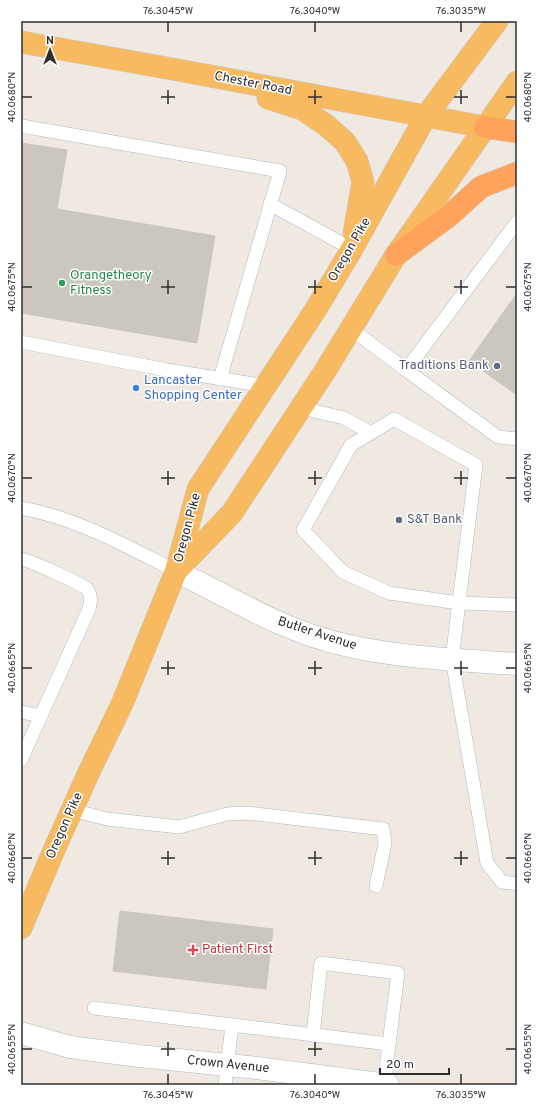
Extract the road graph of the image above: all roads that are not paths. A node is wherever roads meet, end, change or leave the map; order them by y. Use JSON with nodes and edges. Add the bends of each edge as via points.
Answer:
{"nodes":[{"id":1,"x":497,"y":21,"type":"edge"},
{"id":2,"x":21,"y":42,"type":"edge"},
{"id":3,"x":178,"y":70,"type":"junction"},
{"id":4,"x":517,"y":82,"type":"edge"},
{"id":5,"x":426,"y":116,"type":"junction"},
{"id":6,"x":21,"y":126,"type":"edge"},
{"id":7,"x":485,"y":127,"type":"junction"},
{"id":8,"x":517,"y":132,"type":"edge"},
{"id":9,"x":517,"y":173,"type":"edge"},
{"id":10,"x":270,"y":204,"type":"junction"},
{"id":11,"x":517,"y":222,"type":"edge"},
{"id":12,"x":352,"y":249,"type":"junction"},
{"id":13,"x":396,"y":255,"type":"junction"},
{"id":14,"x":351,"y":329,"type":"junction"},
{"id":15,"x":21,"y":342,"type":"edge"},
{"id":16,"x":406,"y":370,"type":"junction"},
{"id":17,"x":220,"y":379,"type":"junction"},
{"id":18,"x":266,"y":386,"type":"junction"},
{"id":19,"x":301,"y":408,"type":"junction"},
{"id":20,"x":370,"y":433,"type":"junction"},
{"id":21,"x":517,"y":439,"type":"edge"},
{"id":22,"x":21,"y":508,"type":"edge"},
{"id":23,"x":22,"y":559,"type":"edge"},
{"id":24,"x":176,"y":570,"type":"junction"},
{"id":25,"x":459,"y":602,"type":"junction"},
{"id":26,"x":517,"y":605,"type":"edge"},
{"id":27,"x":452,"y":659,"type":"junction"},
{"id":28,"x":517,"y":664,"type":"edge"},
{"id":29,"x":21,"y":712,"type":"edge"},
{"id":30,"x":41,"y":716,"type":"junction"},
{"id":31,"x":21,"y":760,"type":"edge"},
{"id":32,"x":72,"y":810,"type":"junction"},
{"id":33,"x":517,"y":884,"type":"edge"},
{"id":34,"x":376,"y":886,"type":"dead end"},
{"id":35,"x":21,"y":928,"type":"edge"},
{"id":36,"x":94,"y":1008,"type":"dead end"},
{"id":37,"x":232,"y":1025,"type":"junction"},
{"id":38,"x":21,"y":1033,"type":"edge"},
{"id":39,"x":313,"y":1035,"type":"junction"},
{"id":40,"x":389,"y":1044,"type":"junction"},
{"id":41,"x":226,"y":1075,"type":"edge"},
{"id":42,"x":384,"y":1085,"type":"edge"},
{"id":43,"x":388,"y":1085,"type":"edge"}],
"edges":[{"from":1,"to":5,"type":"highway","name":"Oregon Pike"},
{"from":2,"to":3,"type":"highway","name":"Chester Road"},
{"from":3,"to":5,"type":"highway","name":"Chester Road"},
{"from":3,"to":12,"type":"highway","via":[[236,86],[302,109],[326,125],[344,142],[357,161],[363,182]]},
{"from":4,"to":7,"type":"highway","name":"Oregon Pike"},
{"from":5,"to":7,"type":"highway","name":"Chester Road"},
{"from":5,"to":12,"type":"highway","name":"Oregon Pike"},
{"from":6,"to":10,"type":"lane","via":[[280,171]]},
{"from":7,"to":8,"type":"highway"},
{"from":7,"to":13,"type":"highway","name":"Oregon Pike"},
{"from":9,"to":13,"type":"highway","via":[[480,187],[449,216]]},
{"from":10,"to":12,"type":"lane"},
{"from":10,"to":17,"type":"lane"},
{"from":11,"to":16,"type":"lane"},
{"from":12,"to":18,"type":"highway","name":"Oregon Pike"},
{"from":13,"to":14,"type":"highway","name":"Oregon Pike"},
{"from":14,"to":16,"type":"lane"},
{"from":14,"to":19,"type":"highway","name":"Oregon Pike"},
{"from":15,"to":17,"type":"lane"},
{"from":16,"to":21,"type":"lane","via":[[498,437]]},
{"from":17,"to":18,"type":"lane"},
{"from":18,"to":24,"type":"highway","name":"Oregon Pike","via":[[198,489]]},
{"from":19,"to":20,"type":"lane","via":[[344,418]]},
{"from":19,"to":24,"type":"highway","name":"Oregon Pike","via":[[232,513]]},
{"from":20,"to":25,"type":"lane","via":[[394,419],[476,465]]},
{"from":20,"to":25,"type":"lane","via":[[351,445],[303,530],[343,572],[389,593]]},
{"from":22,"to":24,"type":"lane","via":[[80,524]]},
{"from":23,"to":30,"type":"lane","via":[[82,585],[90,593],[91,598],[89,609]]},
{"from":24,"to":27,"type":"street","name":"Butler Avenue","via":[[294,629],[344,645],[391,654]]},
{"from":24,"to":32,"type":"highway","name":"Oregon Pike","via":[[122,704]]},
{"from":25,"to":26,"type":"lane"},
{"from":25,"to":27,"type":"lane"},
{"from":27,"to":28,"type":"street","name":"Butler Avenue"},
{"from":27,"to":33,"type":"lane","via":[[487,863],[502,882]]},
{"from":29,"to":30,"type":"lane"},
{"from":30,"to":31,"type":"lane"},
{"from":32,"to":34,"type":"lane","via":[[107,819],[179,827],[227,814],[247,813],[382,829],[385,844]]},
{"from":32,"to":35,"type":"highway","name":"Oregon Pike"},
{"from":36,"to":37,"type":"lane"},
{"from":37,"to":39,"type":"lane"},
{"from":37,"to":41,"type":"lane"},
{"from":38,"to":41,"type":"street","name":"Crown Avenue","via":[[70,1047],[139,1056]]},
{"from":39,"to":40,"type":"lane"},
{"from":39,"to":40,"type":"lane","via":[[321,963],[398,973]]},
{"from":40,"to":42,"type":"lane"},
{"from":41,"to":42,"type":"street","name":"Crown Avenue"},
{"from":42,"to":43,"type":"street","name":"Crown Avenue"}]}
